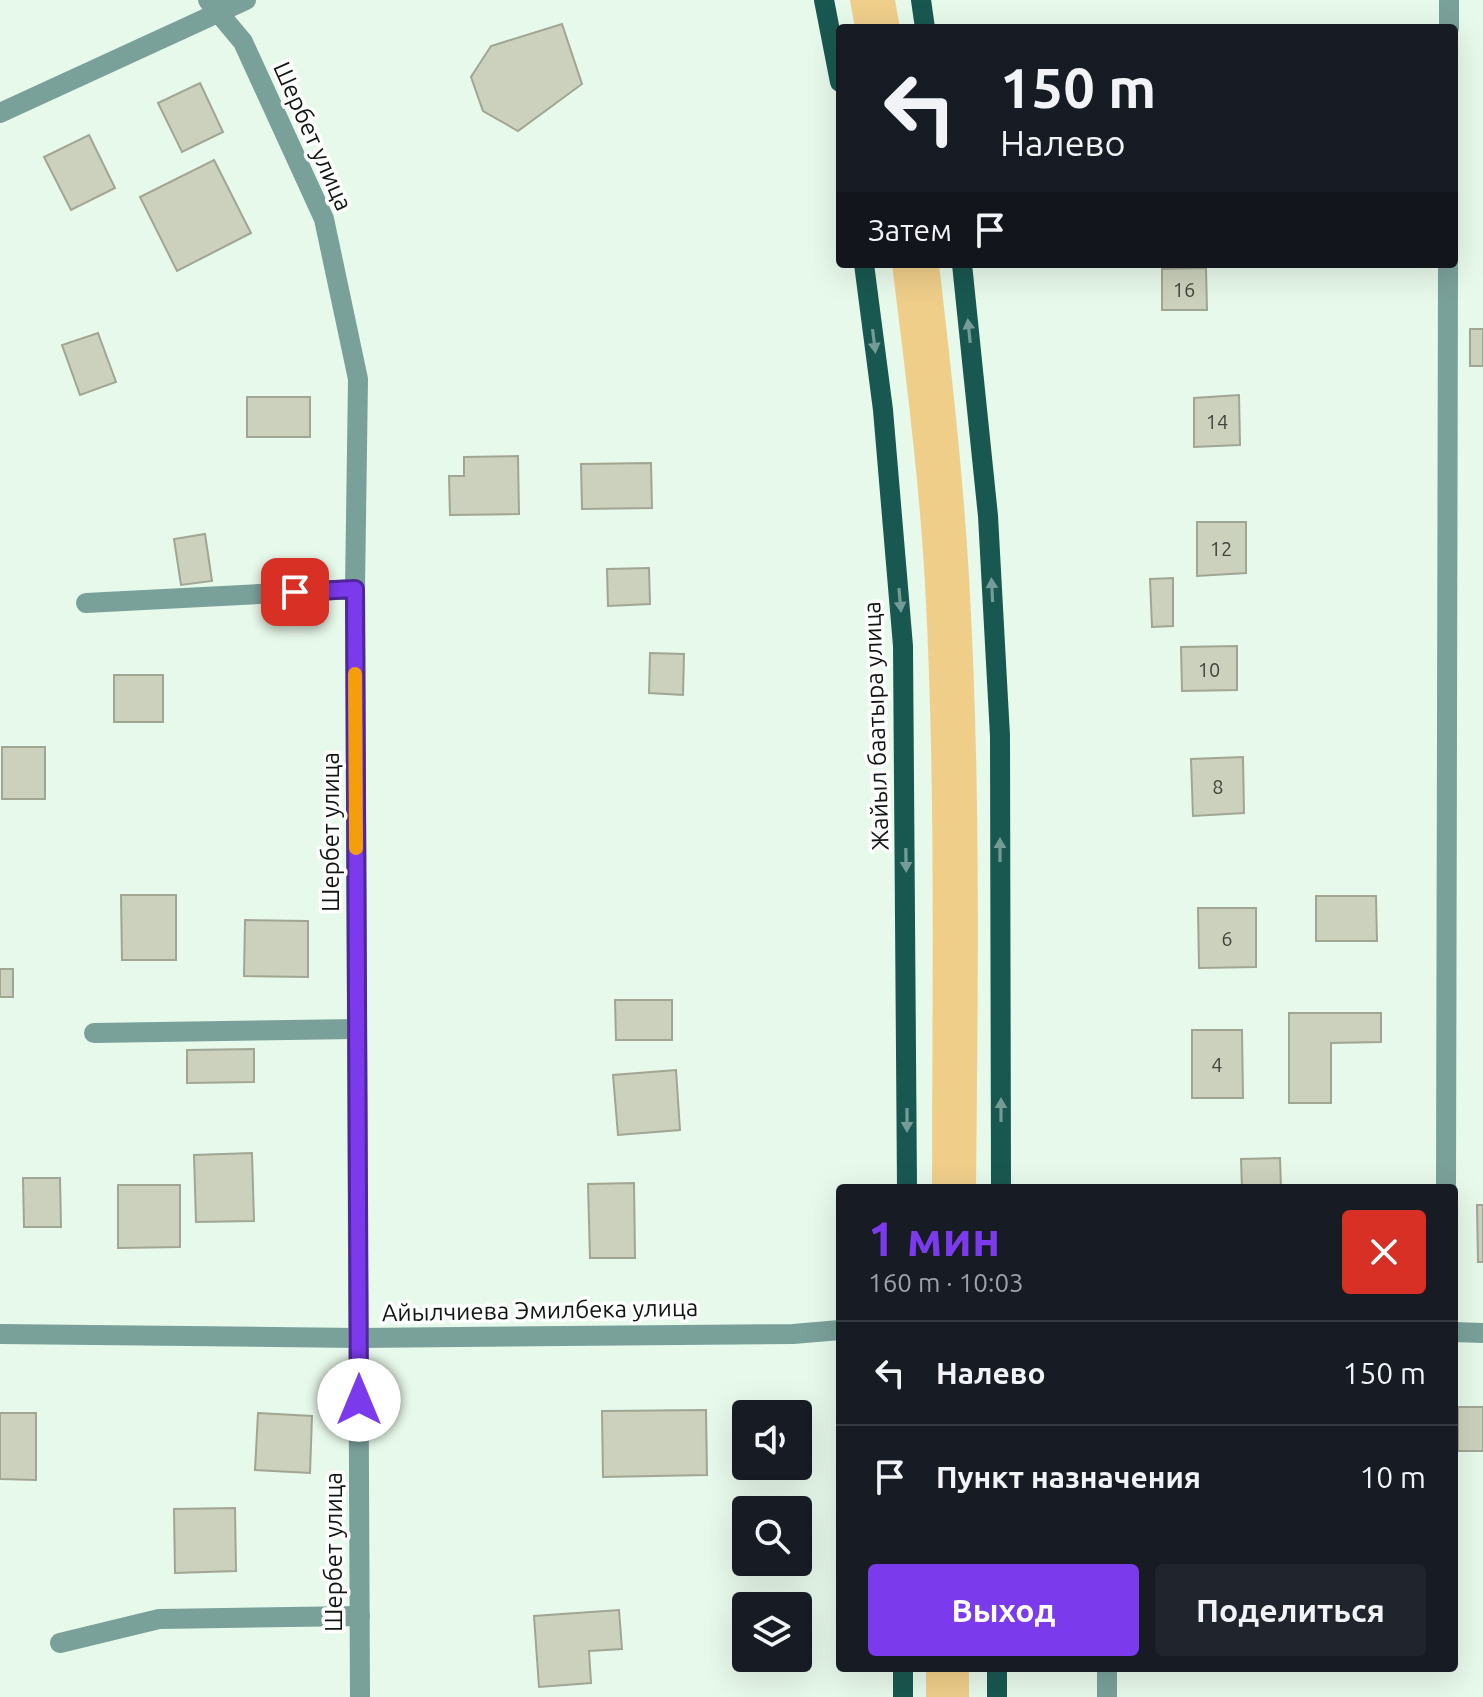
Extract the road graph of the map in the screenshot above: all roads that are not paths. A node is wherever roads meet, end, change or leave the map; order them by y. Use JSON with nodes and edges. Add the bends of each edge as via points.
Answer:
{"nodes":[{"id":1,"x":246,"y":0,"type":"edge"},
{"id":2,"x":824,"y":0,"type":"edge"},
{"id":3,"x":921,"y":0,"type":"edge"},
{"id":4,"x":1449,"y":0,"type":"edge"},
{"id":5,"x":213,"y":6,"type":"edge"},
{"id":6,"x":924,"y":24,"type":"edge"},
{"id":7,"x":1449,"y":24,"type":"edge"},
{"id":8,"x":836,"y":62,"type":"edge"},
{"id":9,"x":0,"y":113,"type":"edge"},
{"id":10,"x":865,"y":268,"type":"edge"},
{"id":11,"x":962,"y":268,"type":"edge"},
{"id":12,"x":1448,"y":268,"type":"edge"},
{"id":13,"x":355,"y":589,"type":"junction"},
{"id":14,"x":86,"y":603,"type":"dead end"},
{"id":15,"x":356,"y":1029,"type":"junction"},
{"id":16,"x":94,"y":1033,"type":"dead end"},
{"id":17,"x":907,"y":1184,"type":"edge"},
{"id":18,"x":1001,"y":1184,"type":"edge"},
{"id":19,"x":1446,"y":1184,"type":"edge"},
{"id":20,"x":836,"y":1330,"type":"edge"},
{"id":21,"x":1458,"y":1332,"type":"edge"},
{"id":22,"x":1483,"y":1333,"type":"edge"},
{"id":23,"x":0,"y":1334,"type":"edge"},
{"id":24,"x":358,"y":1338,"type":"junction"},
{"id":25,"x":360,"y":1616,"type":"junction"},
{"id":26,"x":60,"y":1643,"type":"dead end"},
{"id":27,"x":903,"y":1672,"type":"edge"},
{"id":28,"x":997,"y":1672,"type":"edge"},
{"id":29,"x":1107,"y":1672,"type":"edge"},
{"id":30,"x":360,"y":1697,"type":"edge"},
{"id":31,"x":903,"y":1697,"type":"edge"},
{"id":32,"x":997,"y":1697,"type":"edge"},
{"id":33,"x":1107,"y":1697,"type":"edge"}],
"edges":[{"from":1,"to":5,"type":"street"},
{"from":2,"to":8,"type":"main road"},
{"from":3,"to":6,"type":"main road"},
{"from":4,"to":7,"type":"street"},
{"from":5,"to":9,"type":"street"},
{"from":5,"to":13,"type":"street","name":"Шербет улица","via":[[243,42],[324,219],[358,379]]},
{"from":10,"to":17,"type":"main road","name":"Жайыл баатыра улица","one_way":true,"via":[[883,410],[903,646]]},
{"from":18,"to":11,"type":"main road","one_way":true,"via":[[1000,736],[988,516]]},
{"from":12,"to":19,"type":"street"},
{"from":13,"to":14,"type":"street"},
{"from":13,"to":15,"type":"street","name":"Шербет улица"},
{"from":15,"to":16,"type":"street"},
{"from":15,"to":24,"type":"street","name":"Шербет улица"},
{"from":20,"to":24,"type":"street","name":"Айылчиева Эмилбека улица"},
{"from":21,"to":22,"type":"street"},
{"from":23,"to":24,"type":"street","name":"Айылчиева Эмилбека улица"},
{"from":24,"to":25,"type":"street","name":"Шербет улица"},
{"from":25,"to":26,"type":"street","via":[[159,1619]]},
{"from":25,"to":30,"type":"street","name":"Шербет улица"},
{"from":27,"to":31,"type":"main road"},
{"from":28,"to":32,"type":"main road"},
{"from":29,"to":33,"type":"street"}]}
